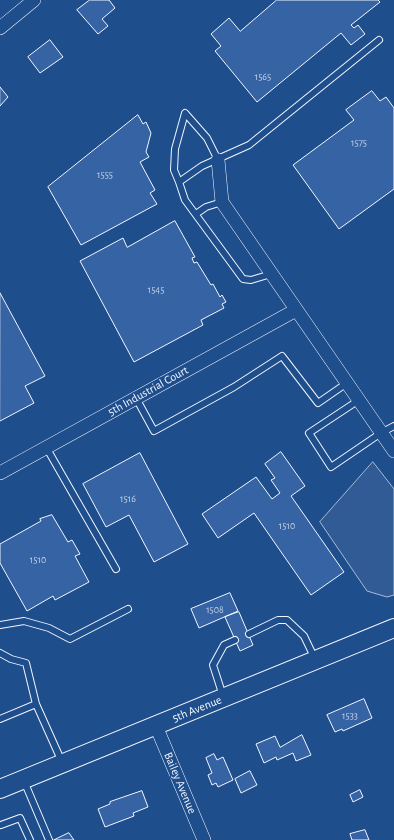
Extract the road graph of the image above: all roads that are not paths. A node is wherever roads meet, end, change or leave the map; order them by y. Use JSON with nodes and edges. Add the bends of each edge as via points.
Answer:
{"nodes":[{"id":1,"x":34,"y":0,"type":"edge"},
{"id":2,"x":0,"y":28,"type":"edge"},
{"id":3,"x":379,"y":40,"type":"dead end"},
{"id":4,"x":218,"y":160,"type":"junction"},
{"id":5,"x":179,"y":182,"type":"junction"},
{"id":6,"x":222,"y":202,"type":"junction"},
{"id":7,"x":196,"y":214,"type":"junction"},
{"id":8,"x":271,"y":274,"type":"junction"},
{"id":9,"x":296,"y":310,"type":"junction"},
{"id":10,"x":347,"y":383,"type":"junction"},
{"id":11,"x":136,"y":398,"type":"junction"},
{"id":12,"x":359,"y":400,"type":"junction"},
{"id":13,"x":394,"y":426,"type":"edge"},
{"id":14,"x":381,"y":433,"type":"junction"},
{"id":15,"x":46,"y":447,"type":"junction"},
{"id":16,"x":394,"y":451,"type":"edge"},
{"id":17,"x":0,"y":472,"type":"edge"},
{"id":18,"x":116,"y":569,"type":"dead end"},
{"id":19,"x":128,"y":609,"type":"dead end"},
{"id":20,"x":0,"y":625,"type":"edge"},
{"id":21,"x":394,"y":628,"type":"edge"},
{"id":22,"x":249,"y":634,"type":"dead end"},
{"id":23,"x":235,"y":640,"type":"dead end"},
{"id":24,"x":0,"y":653,"type":"edge"},
{"id":25,"x":316,"y":660,"type":"junction"},
{"id":26,"x":224,"y":698,"type":"junction"},
{"id":27,"x":36,"y":704,"type":"junction"},
{"id":28,"x":0,"y":719,"type":"edge"},
{"id":29,"x":156,"y":726,"type":"junction"},
{"id":30,"x":63,"y":764,"type":"junction"},
{"id":31,"x":23,"y":780,"type":"junction"},
{"id":32,"x":0,"y":790,"type":"edge"},
{"id":33,"x":0,"y":824,"type":"edge"},
{"id":34,"x":30,"y":840,"type":"edge"},
{"id":35,"x":49,"y":840,"type":"edge"},
{"id":36,"x":204,"y":840,"type":"edge"}],
"edges":[{"from":1,"to":2,"type":"street"},
{"from":3,"to":4,"type":"lane","via":[[249,145]]},
{"from":4,"to":5,"type":"lane","via":[[202,166]]},
{"from":4,"to":5,"type":"lane","via":[[207,138],[185,113],[175,149],[174,170]]},
{"from":4,"to":6,"type":"street"},
{"from":5,"to":7,"type":"lane","via":[[185,200]]},
{"from":6,"to":7,"type":"lane","via":[[206,206]]},
{"from":6,"to":8,"type":"street"},
{"from":7,"to":8,"type":"lane","via":[[242,279],[251,280]]},
{"from":8,"to":9,"type":"street"},
{"from":9,"to":10,"type":"street"},
{"from":9,"to":11,"type":"street","name":"5th Industrial Court"},
{"from":10,"to":11,"type":"lane","via":[[318,403],[282,356],[234,387],[154,431]]},
{"from":10,"to":12,"type":"street"},
{"from":11,"to":15,"type":"street","name":"5th Industrial Court"},
{"from":12,"to":14,"type":"street"},
{"from":12,"to":14,"type":"lane","via":[[309,433],[331,467]]},
{"from":13,"to":14,"type":"lane"},
{"from":14,"to":16,"type":"street"},
{"from":15,"to":17,"type":"street","name":"5th Industrial Court"},
{"from":15,"to":18,"type":"lane"},
{"from":19,"to":20,"type":"lane","via":[[70,639],[49,628],[24,621]]},
{"from":21,"to":25,"type":"main road","name":"5th Avenue"},
{"from":22,"to":25,"type":"lane","via":[[278,620],[287,620],[304,636]]},
{"from":23,"to":26,"type":"lane","via":[[224,646],[213,665]]},
{"from":24,"to":27,"type":"lane","via":[[26,663]]},
{"from":25,"to":26,"type":"main road","name":"5th Avenue"},
{"from":26,"to":29,"type":"main road","name":"5th Avenue"},
{"from":27,"to":28,"type":"lane"},
{"from":27,"to":30,"type":"lane"},
{"from":29,"to":30,"type":"main road","name":"5th Avenue"},
{"from":29,"to":36,"type":"street","name":"Bailey Avenue"},
{"from":30,"to":31,"type":"main road","name":"5th Avenue"},
{"from":31,"to":32,"type":"main road","name":"5th Avenue"},
{"from":31,"to":35,"type":"lane"},
{"from":33,"to":34,"type":"lane","via":[[20,818]]}]}
